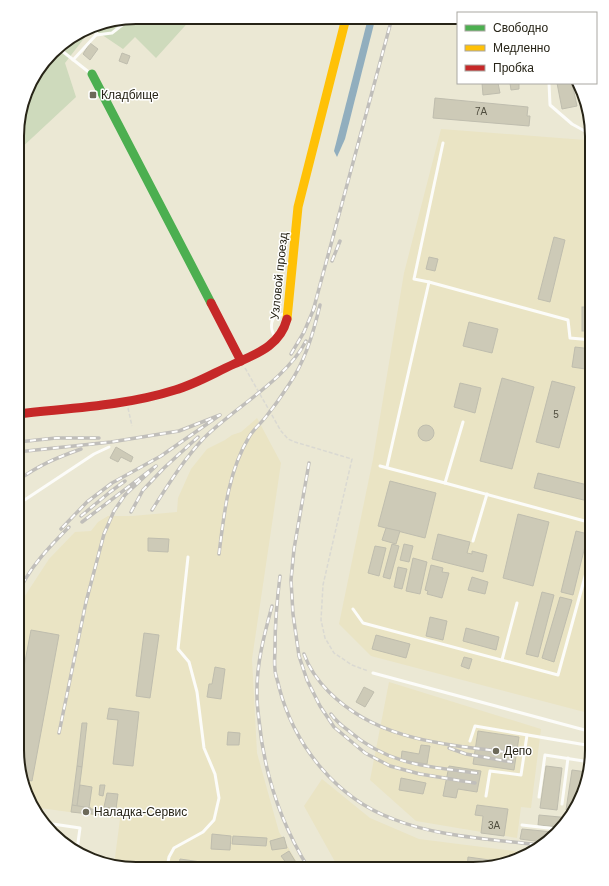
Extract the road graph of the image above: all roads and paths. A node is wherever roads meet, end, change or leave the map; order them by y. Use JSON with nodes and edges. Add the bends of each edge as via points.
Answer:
{"nodes":[{"id":1,"x":344,"y":24,"type":"edge"},
{"id":2,"x":123,"y":25,"type":"edge"},
{"id":3,"x":96,"y":32,"type":"edge"},
{"id":4,"x":96,"y":35,"type":"junction"},
{"id":5,"x":63,"y":52,"type":"edge"},
{"id":6,"x":73,"y":60,"type":"junction"},
{"id":7,"x":92,"y":74,"type":"joint"},
{"id":8,"x":549,"y":84,"type":"edge"},
{"id":9,"x":585,"y":131,"type":"edge"},
{"id":10,"x":443,"y":143,"type":"dead end"},
{"id":11,"x":429,"y":282,"type":"junction"},
{"id":12,"x":289,"y":312,"type":"junction"},
{"id":13,"x":277,"y":339,"type":"junction"},
{"id":14,"x":585,"y":339,"type":"edge"},
{"id":15,"x":241,"y":361,"type":"junction"},
{"id":16,"x":126,"y":401,"type":"junction"},
{"id":17,"x":24,"y":413,"type":"edge"},
{"id":18,"x":463,"y":422,"type":"dead end"},
{"id":19,"x":132,"y":426,"type":"dead end"},
{"id":20,"x":109,"y":447,"type":"dead end"},
{"id":21,"x":380,"y":466,"type":"dead end"},
{"id":22,"x":387,"y":468,"type":"junction"},
{"id":23,"x":445,"y":483,"type":"junction"},
{"id":24,"x":487,"y":494,"type":"junction"},
{"id":25,"x":24,"y":500,"type":"edge"},
{"id":26,"x":585,"y":521,"type":"edge"},
{"id":27,"x":473,"y":541,"type":"dead end"},
{"id":28,"x":188,"y":557,"type":"dead end"},
{"id":29,"x":585,"y":577,"type":"edge"},
{"id":30,"x":517,"y":603,"type":"dead end"},
{"id":31,"x":352,"y":609,"type":"dead end"},
{"id":32,"x":502,"y":660,"type":"junction"},
{"id":33,"x":373,"y":673,"type":"joint"},
{"id":34,"x":585,"y":730,"type":"edge"},
{"id":35,"x":527,"y":735,"type":"junction"},
{"id":36,"x":470,"y":741,"type":"dead end"},
{"id":37,"x":585,"y":745,"type":"edge"},
{"id":38,"x":568,"y":758,"type":"junction"},
{"id":39,"x":584,"y":761,"type":"edge"},
{"id":40,"x":486,"y":796,"type":"dead end"},
{"id":41,"x":539,"y":797,"type":"dead end"},
{"id":42,"x":562,"y":804,"type":"dead end"},
{"id":43,"x":52,"y":824,"type":"edge"},
{"id":44,"x":522,"y":825,"type":"dead end"},
{"id":45,"x":553,"y":828,"type":"edge"},
{"id":46,"x":78,"y":845,"type":"edge"},
{"id":47,"x":168,"y":862,"type":"edge"}],
"edges":[{"from":1,"to":12,"type":"street","name":"Узловой проезд","via":[[298,207]]},
{"from":2,"to":4,"type":"lane","via":[[112,34]]},
{"from":3,"to":4,"type":"lane"},
{"from":4,"to":6,"type":"lane"},
{"from":5,"to":6,"type":"lane"},
{"from":6,"to":7,"type":"lane"},
{"from":7,"to":15,"type":"street"},
{"from":8,"to":9,"type":"lane","via":[[550,105],[572,124]]},
{"from":10,"to":11,"type":"lane","via":[[414,279]]},
{"from":11,"to":14,"type":"lane","via":[[568,320],[570,338]]},
{"from":11,"to":22,"type":"lane"},
{"from":12,"to":13,"type":"street","name":"Узловой проезд","via":[[285,327]]},
{"from":12,"to":13,"type":"lane","via":[[274,317],[272,321],[273,335]]},
{"from":13,"to":15,"type":"street","name":"Узловой проезд","via":[[266,349]]},
{"from":15,"to":16,"type":"street","name":"Узловой проезд","via":[[193,384],[166,393]]},
{"from":15,"to":33,"type":"path","via":[[288,439],[352,458],[323,585],[322,620],[325,638],[334,652],[352,666]]},
{"from":16,"to":17,"type":"street","name":"Узловой проезд"},
{"from":16,"to":19,"type":"path"},
{"from":18,"to":23,"type":"lane"},
{"from":20,"to":25,"type":"lane","via":[[94,454]]},
{"from":21,"to":22,"type":"lane"},
{"from":22,"to":23,"type":"lane"},
{"from":23,"to":24,"type":"lane"},
{"from":24,"to":26,"type":"lane"},
{"from":24,"to":27,"type":"lane"},
{"from":28,"to":47,"type":"lane","via":[[178,649],[189,662],[197,692],[204,748],[215,774],[219,798],[214,820],[203,832],[174,848]]},
{"from":29,"to":32,"type":"lane","via":[[558,675]]},
{"from":30,"to":32,"type":"lane"},
{"from":31,"to":32,"type":"lane","via":[[363,623]]},
{"from":33,"to":34,"type":"lane"},
{"from":35,"to":36,"type":"lane","via":[[475,726]]},
{"from":35,"to":37,"type":"lane"},
{"from":35,"to":40,"type":"lane","via":[[521,775],[490,770]]},
{"from":38,"to":39,"type":"lane"},
{"from":38,"to":41,"type":"lane","via":[[545,755]]},
{"from":38,"to":42,"type":"lane"},
{"from":43,"to":46,"type":"lane","via":[[80,828]]},
{"from":44,"to":45,"type":"lane"}]}
